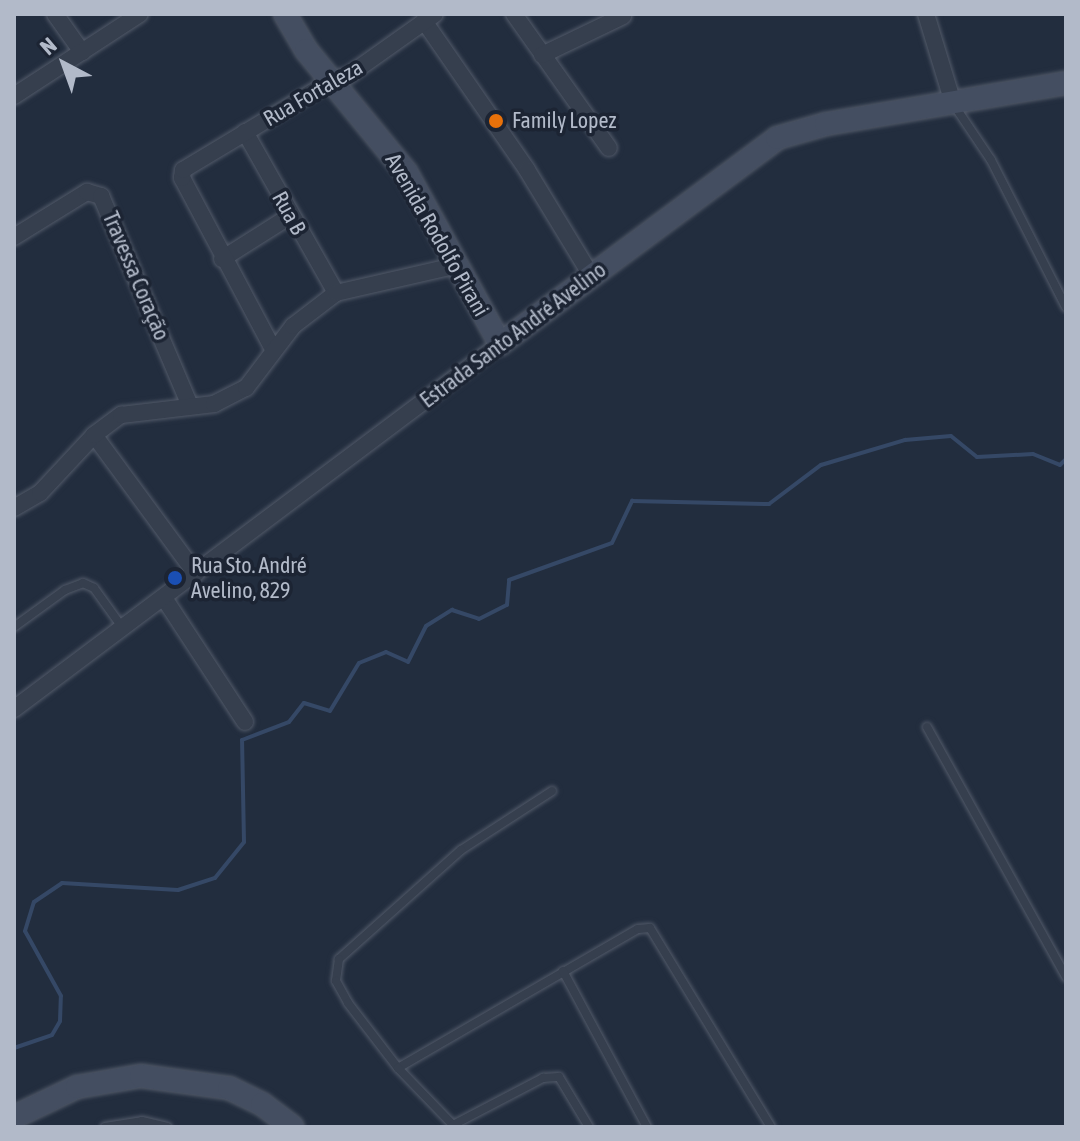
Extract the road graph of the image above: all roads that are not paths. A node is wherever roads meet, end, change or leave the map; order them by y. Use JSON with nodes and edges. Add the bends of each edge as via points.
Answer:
{"nodes":[{"id":1,"x":55,"y":14,"type":"edge"},
{"id":2,"x":140,"y":14,"type":"edge"},
{"id":3,"x":285,"y":14,"type":"edge"},
{"id":4,"x":514,"y":14,"type":"edge"},
{"id":5,"x":926,"y":14,"type":"edge"},
{"id":6,"x":623,"y":16,"type":"edge"},
{"id":7,"x":430,"y":18,"type":"edge"},
{"id":8,"x":82,"y":52,"type":"junction"},
{"id":9,"x":542,"y":55,"type":"junction"},
{"id":10,"x":333,"y":80,"type":"junction"},
{"id":11,"x":1066,"y":83,"type":"edge"},
{"id":12,"x":14,"y":96,"type":"edge"},
{"id":13,"x":953,"y":103,"type":"junction"},
{"id":14,"x":245,"y":132,"type":"junction"},
{"id":15,"x":609,"y":148,"type":"dead end"},
{"id":16,"x":290,"y":216,"type":"junction"},
{"id":17,"x":14,"y":237,"type":"edge"},
{"id":18,"x":222,"y":259,"type":"junction"},
{"id":19,"x":454,"y":266,"type":"junction"},
{"id":20,"x":592,"y":277,"type":"junction"},
{"id":21,"x":336,"y":293,"type":"junction"},
{"id":22,"x":1066,"y":307,"type":"edge"},
{"id":23,"x":500,"y":344,"type":"junction"},
{"id":24,"x":273,"y":349,"type":"junction"},
{"id":25,"x":190,"y":406,"type":"junction"},
{"id":26,"x":94,"y":435,"type":"junction"},
{"id":27,"x":14,"y":508,"type":"edge"},
{"id":28,"x":196,"y":574,"type":"junction"},
{"id":29,"x":164,"y":598,"type":"junction"},
{"id":30,"x":14,"y":627,"type":"edge"},
{"id":31,"x":123,"y":630,"type":"junction"},
{"id":32,"x":14,"y":709,"type":"edge"},
{"id":33,"x":245,"y":722,"type":"dead end"},
{"id":34,"x":927,"y":727,"type":"dead end"},
{"id":35,"x":552,"y":791,"type":"dead end"},
{"id":36,"x":563,"y":971,"type":"junction"},
{"id":37,"x":1066,"y":977,"type":"edge"},
{"id":38,"x":398,"y":1068,"type":"junction"},
{"id":39,"x":14,"y":1117,"type":"edge"},
{"id":40,"x":454,"y":1126,"type":"edge"},
{"id":41,"x":105,"y":1127,"type":"edge"},
{"id":42,"x":167,"y":1127,"type":"edge"},
{"id":43,"x":292,"y":1127,"type":"edge"},
{"id":44,"x":589,"y":1127,"type":"edge"},
{"id":45,"x":647,"y":1127,"type":"edge"},
{"id":46,"x":771,"y":1127,"type":"edge"}],
"edges":[{"from":1,"to":8,"type":"street"},
{"from":2,"to":8,"type":"street"},
{"from":3,"to":10,"type":"main road","name":"Avenida Rodolfo Pirani","via":[[306,50]]},
{"from":4,"to":9,"type":"street"},
{"from":5,"to":13,"type":"street"},
{"from":6,"to":9,"type":"street"},
{"from":7,"to":10,"type":"street","name":"Rua Fortaleza","via":[[349,75]]},
{"from":7,"to":20,"type":"street"},
{"from":8,"to":12,"type":"street"},
{"from":9,"to":15,"type":"street"},
{"from":10,"to":14,"type":"street","name":"Rua Fortaleza"},
{"from":10,"to":19,"type":"main road","name":"Avenida Rodolfo Pirani","via":[[406,172]]},
{"from":11,"to":13,"type":"main road","name":"Estrada Santo André Avelino"},
{"from":13,"to":20,"type":"main road","name":"Estrada Santo André Avelino","via":[[777,138]]},
{"from":13,"to":22,"type":"lane","via":[[991,160]]},
{"from":14,"to":16,"type":"street","name":"Rua B"},
{"from":14,"to":18,"type":"street","name":"Rua Fortaleza","via":[[186,166],[182,178]]},
{"from":16,"to":18,"type":"street"},
{"from":16,"to":21,"type":"street","name":"Rua B"},
{"from":17,"to":25,"type":"street","name":"Travessa Coração","via":[[87,192],[101,196]]},
{"from":18,"to":24,"type":"street"},
{"from":19,"to":21,"type":"street"},
{"from":19,"to":23,"type":"main road","name":"Avenida Rodolfo Pirani"},
{"from":20,"to":23,"type":"main road","name":"Estrada Santo André Avelino"},
{"from":21,"to":24,"type":"street","via":[[304,315]]},
{"from":23,"to":28,"type":"street","name":"Estrada Santo André Avelino"},
{"from":24,"to":25,"type":"street","via":[[246,388],[214,404]]},
{"from":25,"to":26,"type":"street","via":[[121,415]]},
{"from":26,"to":27,"type":"street","via":[[40,493]]},
{"from":26,"to":28,"type":"street"},
{"from":28,"to":29,"type":"street","name":"Estrada Santo André Avelino"},
{"from":29,"to":31,"type":"street","name":"Estrada Santo André Avelino"},
{"from":29,"to":33,"type":"street"},
{"from":30,"to":31,"type":"lane","via":[[83,583],[94,588]]},
{"from":31,"to":32,"type":"street","name":"Estrada Santo André Avelino"},
{"from":34,"to":37,"type":"lane"},
{"from":35,"to":38,"type":"lane","via":[[461,850],[339,959],[338,987]]},
{"from":36,"to":38,"type":"lane"},
{"from":36,"to":45,"type":"lane"},
{"from":36,"to":46,"type":"lane","via":[[638,929],[650,928]]},
{"from":38,"to":40,"type":"lane"},
{"from":39,"to":43,"type":"main road","via":[[77,1087],[141,1076],[229,1088]]},
{"from":40,"to":44,"type":"lane","via":[[521,1088],[559,1077]]},
{"from":41,"to":42,"type":"lane","via":[[142,1121]]}]}
